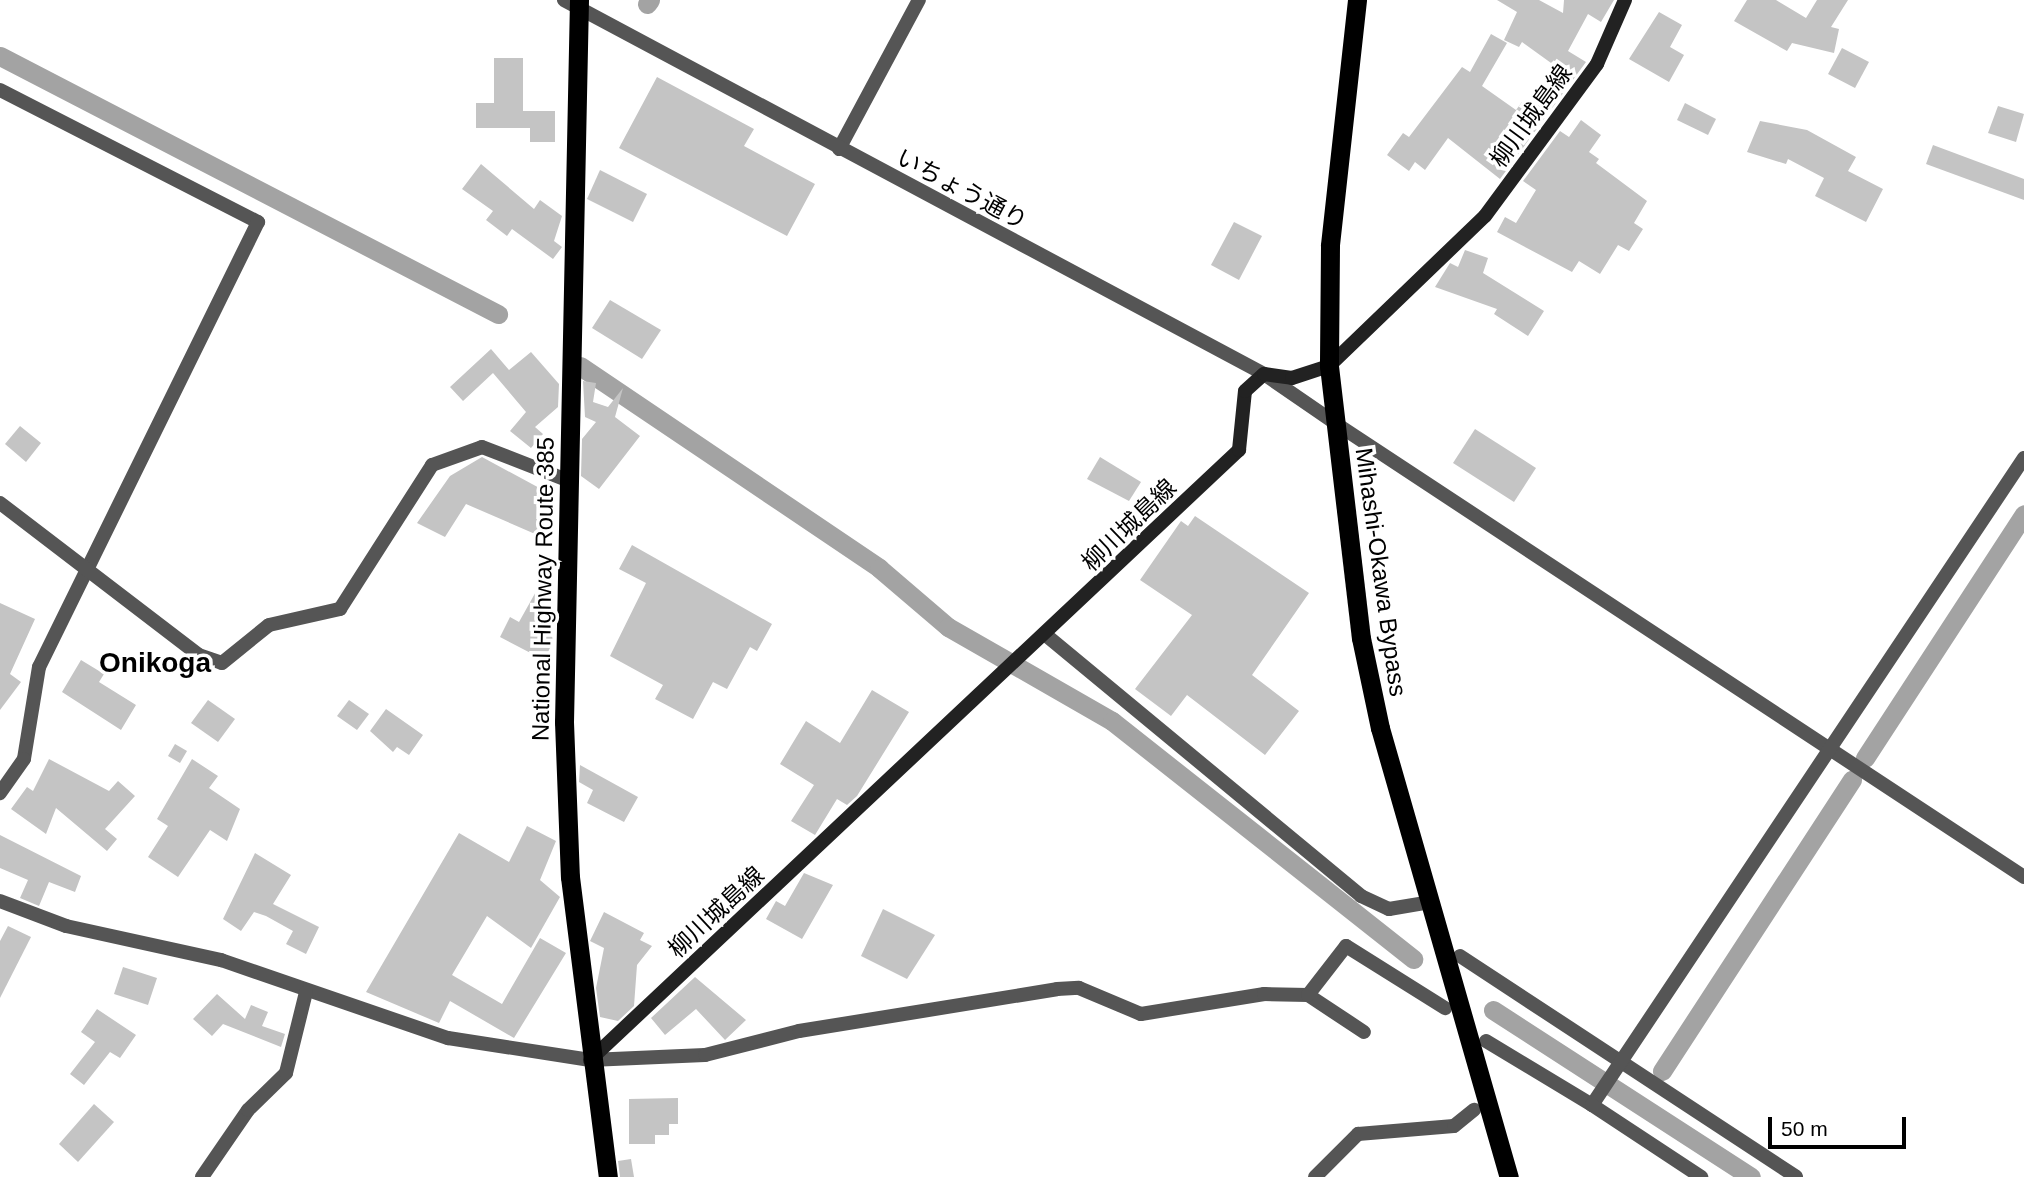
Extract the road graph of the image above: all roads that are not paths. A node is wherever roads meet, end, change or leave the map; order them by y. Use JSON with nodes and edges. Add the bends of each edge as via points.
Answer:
{"nodes":[{"id":1,"x":919,"y":0,"type":"edge"},
{"id":2,"x":1357,"y":0,"type":"edge"},
{"id":3,"x":1625,"y":0,"type":"edge"},
{"id":4,"x":574,"y":3,"type":"edge"},
{"id":5,"x":0,"y":90,"type":"edge"},
{"id":6,"x":839,"y":149,"type":"junction"},
{"id":7,"x":1329,"y":366,"type":"junction"},
{"id":8,"x":1264,"y":374,"type":"junction"},
{"id":9,"x":1335,"y":423,"type":"junction"},
{"id":10,"x":2024,"y":458,"type":"edge"},
{"id":11,"x":567,"y":480,"type":"junction"},
{"id":12,"x":0,"y":503,"type":"edge"},
{"id":13,"x":85,"y":569,"type":"junction"},
{"id":14,"x":1047,"y":636,"type":"junction"},
{"id":15,"x":1826,"y":748,"type":"junction"},
{"id":16,"x":0,"y":793,"type":"edge"},
{"id":17,"x":2024,"y":877,"type":"edge"},
{"id":18,"x":0,"y":901,"type":"edge"},
{"id":19,"x":1431,"y":902,"type":"junction"},
{"id":20,"x":1460,"y":956,"type":"dead end"},
{"id":21,"x":306,"y":992,"type":"junction"},
{"id":22,"x":1308,"y":995,"type":"junction"},
{"id":23,"x":1445,"y":1008,"type":"dead end"},
{"id":24,"x":1364,"y":1032,"type":"dead end"},
{"id":25,"x":1486,"y":1041,"type":"dead end"},
{"id":26,"x":1624,"y":1061,"type":"junction"},
{"id":27,"x":591,"y":1065,"type":"junction"},
{"id":28,"x":1592,"y":1105,"type":"junction"},
{"id":29,"x":1475,"y":1110,"type":"dead end"},
{"id":30,"x":202,"y":1177,"type":"edge"},
{"id":31,"x":608,"y":1177,"type":"edge"},
{"id":32,"x":1315,"y":1177,"type":"edge"},
{"id":33,"x":1509,"y":1177,"type":"edge"},
{"id":34,"x":1701,"y":1177,"type":"edge"},
{"id":35,"x":1796,"y":1177,"type":"edge"}],
"edges":[{"from":1,"to":6,"type":"street"},
{"from":2,"to":7,"type":"highway","name":"Mihashi-Okawa Bypass","via":[[1330,246]]},
{"from":3,"to":7,"type":"main road","name":"柳川城島線","via":[[1597,64],[1519,174],[1485,216]]},
{"from":4,"to":6,"type":"street","name":"いちょう通り"},
{"from":4,"to":11,"type":"highway","name":"National Highway Route 385"},
{"from":5,"to":13,"type":"street","via":[[258,222]]},
{"from":6,"to":8,"type":"street","name":"いちょう通り"},
{"from":7,"to":8,"type":"main road","name":"柳川城島線","via":[[1292,378]]},
{"from":7,"to":9,"type":"highway","name":"Mihashi-Okawa Bypass"},
{"from":8,"to":9,"type":"street","name":"いちょう通り"},
{"from":8,"to":14,"type":"main road","name":"柳川城島線","via":[[1241,401],[1239,450]]},
{"from":9,"to":15,"type":"street","name":"いちょう通り"},
{"from":9,"to":19,"type":"highway","name":"Mihashi-Okawa Bypass","via":[[1361,638]]},
{"from":10,"to":15,"type":"street"},
{"from":11,"to":13,"type":"street","via":[[482,447],[432,465],[340,608],[269,625],[222,663],[199,655]]},
{"from":11,"to":27,"type":"highway","name":"National Highway Route 385","via":[[567,800]]},
{"from":12,"to":13,"type":"street"},
{"from":13,"to":16,"type":"street","via":[[33,685],[24,759]]},
{"from":14,"to":19,"type":"street","via":[[1361,896],[1388,909]]},
{"from":14,"to":27,"type":"main road","name":"柳川城島線"},
{"from":15,"to":17,"type":"street","name":"いちょう通り"},
{"from":15,"to":26,"type":"street"},
{"from":18,"to":21,"type":"street","via":[[66,926],[221,960]]},
{"from":19,"to":33,"type":"highway","name":"Mihashi-Okawa Bypass"},
{"from":20,"to":26,"type":"street"},
{"from":21,"to":27,"type":"street","via":[[448,1038]]},
{"from":21,"to":30,"type":"street","via":[[286,1073],[248,1110]]},
{"from":22,"to":23,"type":"street","via":[[1346,946]]},
{"from":22,"to":24,"type":"street"},
{"from":22,"to":27,"type":"street","via":[[1264,994],[1141,1014],[1079,988],[1057,989],[799,1031],[705,1055]]},
{"from":25,"to":28,"type":"street"},
{"from":26,"to":28,"type":"street"},
{"from":26,"to":35,"type":"street"},
{"from":27,"to":31,"type":"highway","name":"National Highway Route 385"},
{"from":28,"to":34,"type":"street"},
{"from":29,"to":32,"type":"street","via":[[1454,1126],[1358,1134]]}]}
